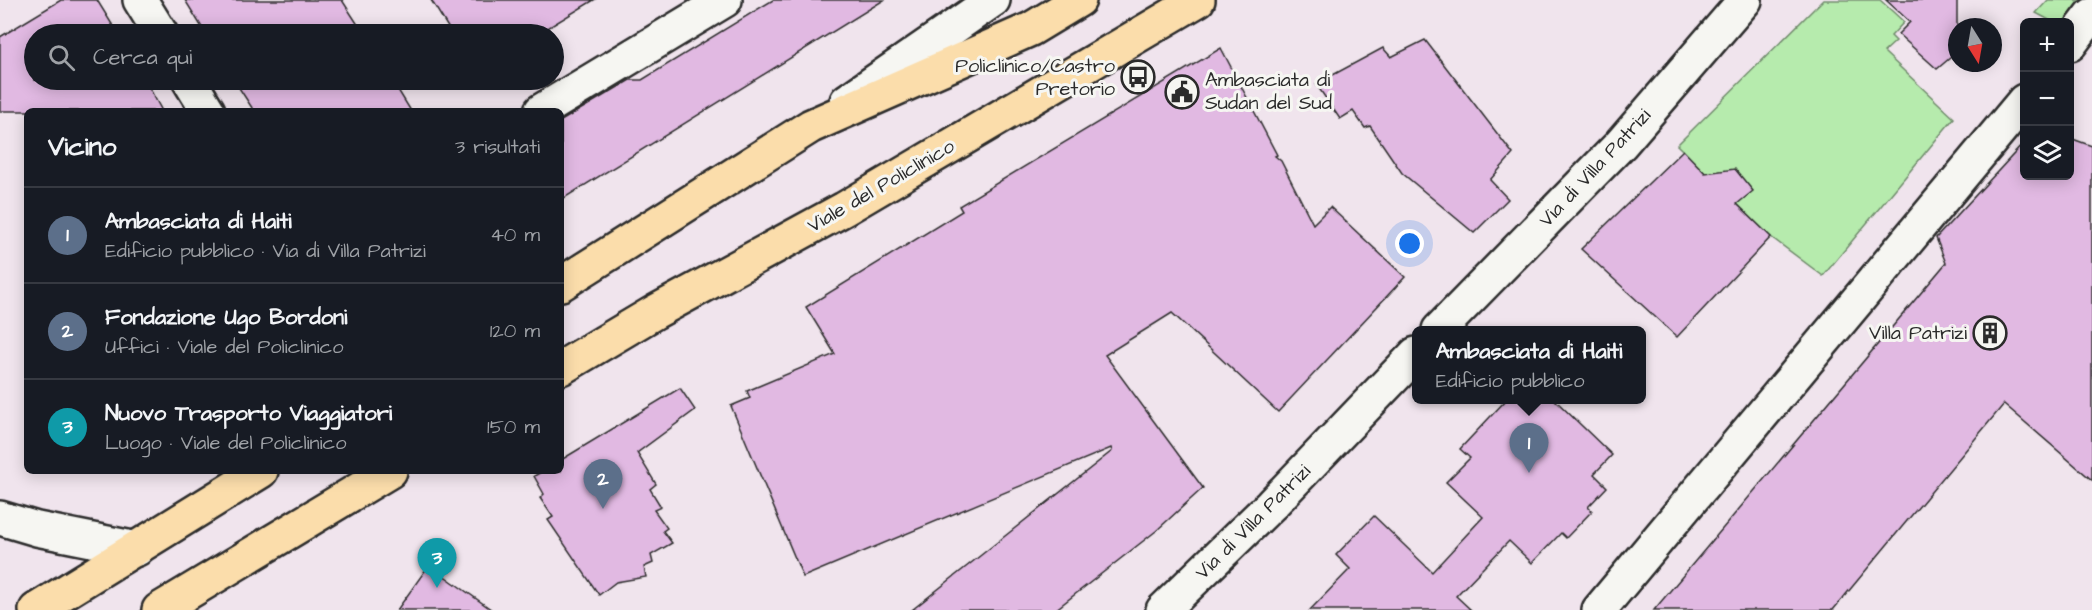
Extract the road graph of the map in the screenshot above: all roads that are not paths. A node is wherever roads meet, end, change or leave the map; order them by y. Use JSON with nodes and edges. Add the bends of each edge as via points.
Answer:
{"nodes":[{"id":1,"x":140,"y":0,"type":"edge"},
{"id":2,"x":725,"y":0,"type":"edge"},
{"id":3,"x":993,"y":0,"type":"edge"},
{"id":4,"x":1079,"y":0,"type":"edge"},
{"id":5,"x":1198,"y":0,"type":"edge"},
{"id":6,"x":1746,"y":0,"type":"edge"},
{"id":7,"x":2092,"y":15,"type":"edge"},
{"id":8,"x":155,"y":24,"type":"edge"},
{"id":9,"x":2074,"y":39,"type":"edge"},
{"id":10,"x":195,"y":90,"type":"edge"},
{"id":11,"x":2020,"y":107,"type":"edge"},
{"id":12,"x":206,"y":108,"type":"edge"},
{"id":13,"x":546,"y":108,"type":"edge"},
{"id":14,"x":811,"y":126,"type":"junction"},
{"id":15,"x":564,"y":282,"type":"edge"},
{"id":16,"x":1443,"y":326,"type":"edge"},
{"id":17,"x":1412,"y":358,"type":"edge"},
{"id":18,"x":564,"y":366,"type":"edge"},
{"id":19,"x":256,"y":474,"type":"edge"},
{"id":20,"x":385,"y":474,"type":"edge"},
{"id":21,"x":0,"y":518,"type":"edge"},
{"id":22,"x":137,"y":549,"type":"junction"},
{"id":23,"x":36,"y":610,"type":"edge"},
{"id":24,"x":159,"y":610,"type":"edge"},
{"id":25,"x":1163,"y":610,"type":"edge"},
{"id":26,"x":1599,"y":610,"type":"edge"}],
"edges":[{"from":1,"to":8,"type":"street"},
{"from":2,"to":13,"type":"street"},
{"from":3,"to":14,"type":"street"},
{"from":4,"to":14,"type":"main road","via":[[1031,29]]},
{"from":5,"to":18,"type":"main road","name":"Viale del Policlinico","via":[[844,209]]},
{"from":6,"to":16,"type":"street","name":"Via di Villa Patrizi","via":[[1621,144]]},
{"from":7,"to":9,"type":"street"},
{"from":10,"to":12,"type":"street"},
{"from":11,"to":26,"type":"street"},
{"from":14,"to":15,"type":"main road"},
{"from":17,"to":25,"type":"street","name":"Via di Villa Patrizi"},
{"from":19,"to":22,"type":"main road"},
{"from":20,"to":24,"type":"main road"},
{"from":21,"to":22,"type":"street"},
{"from":22,"to":23,"type":"main road"}]}
